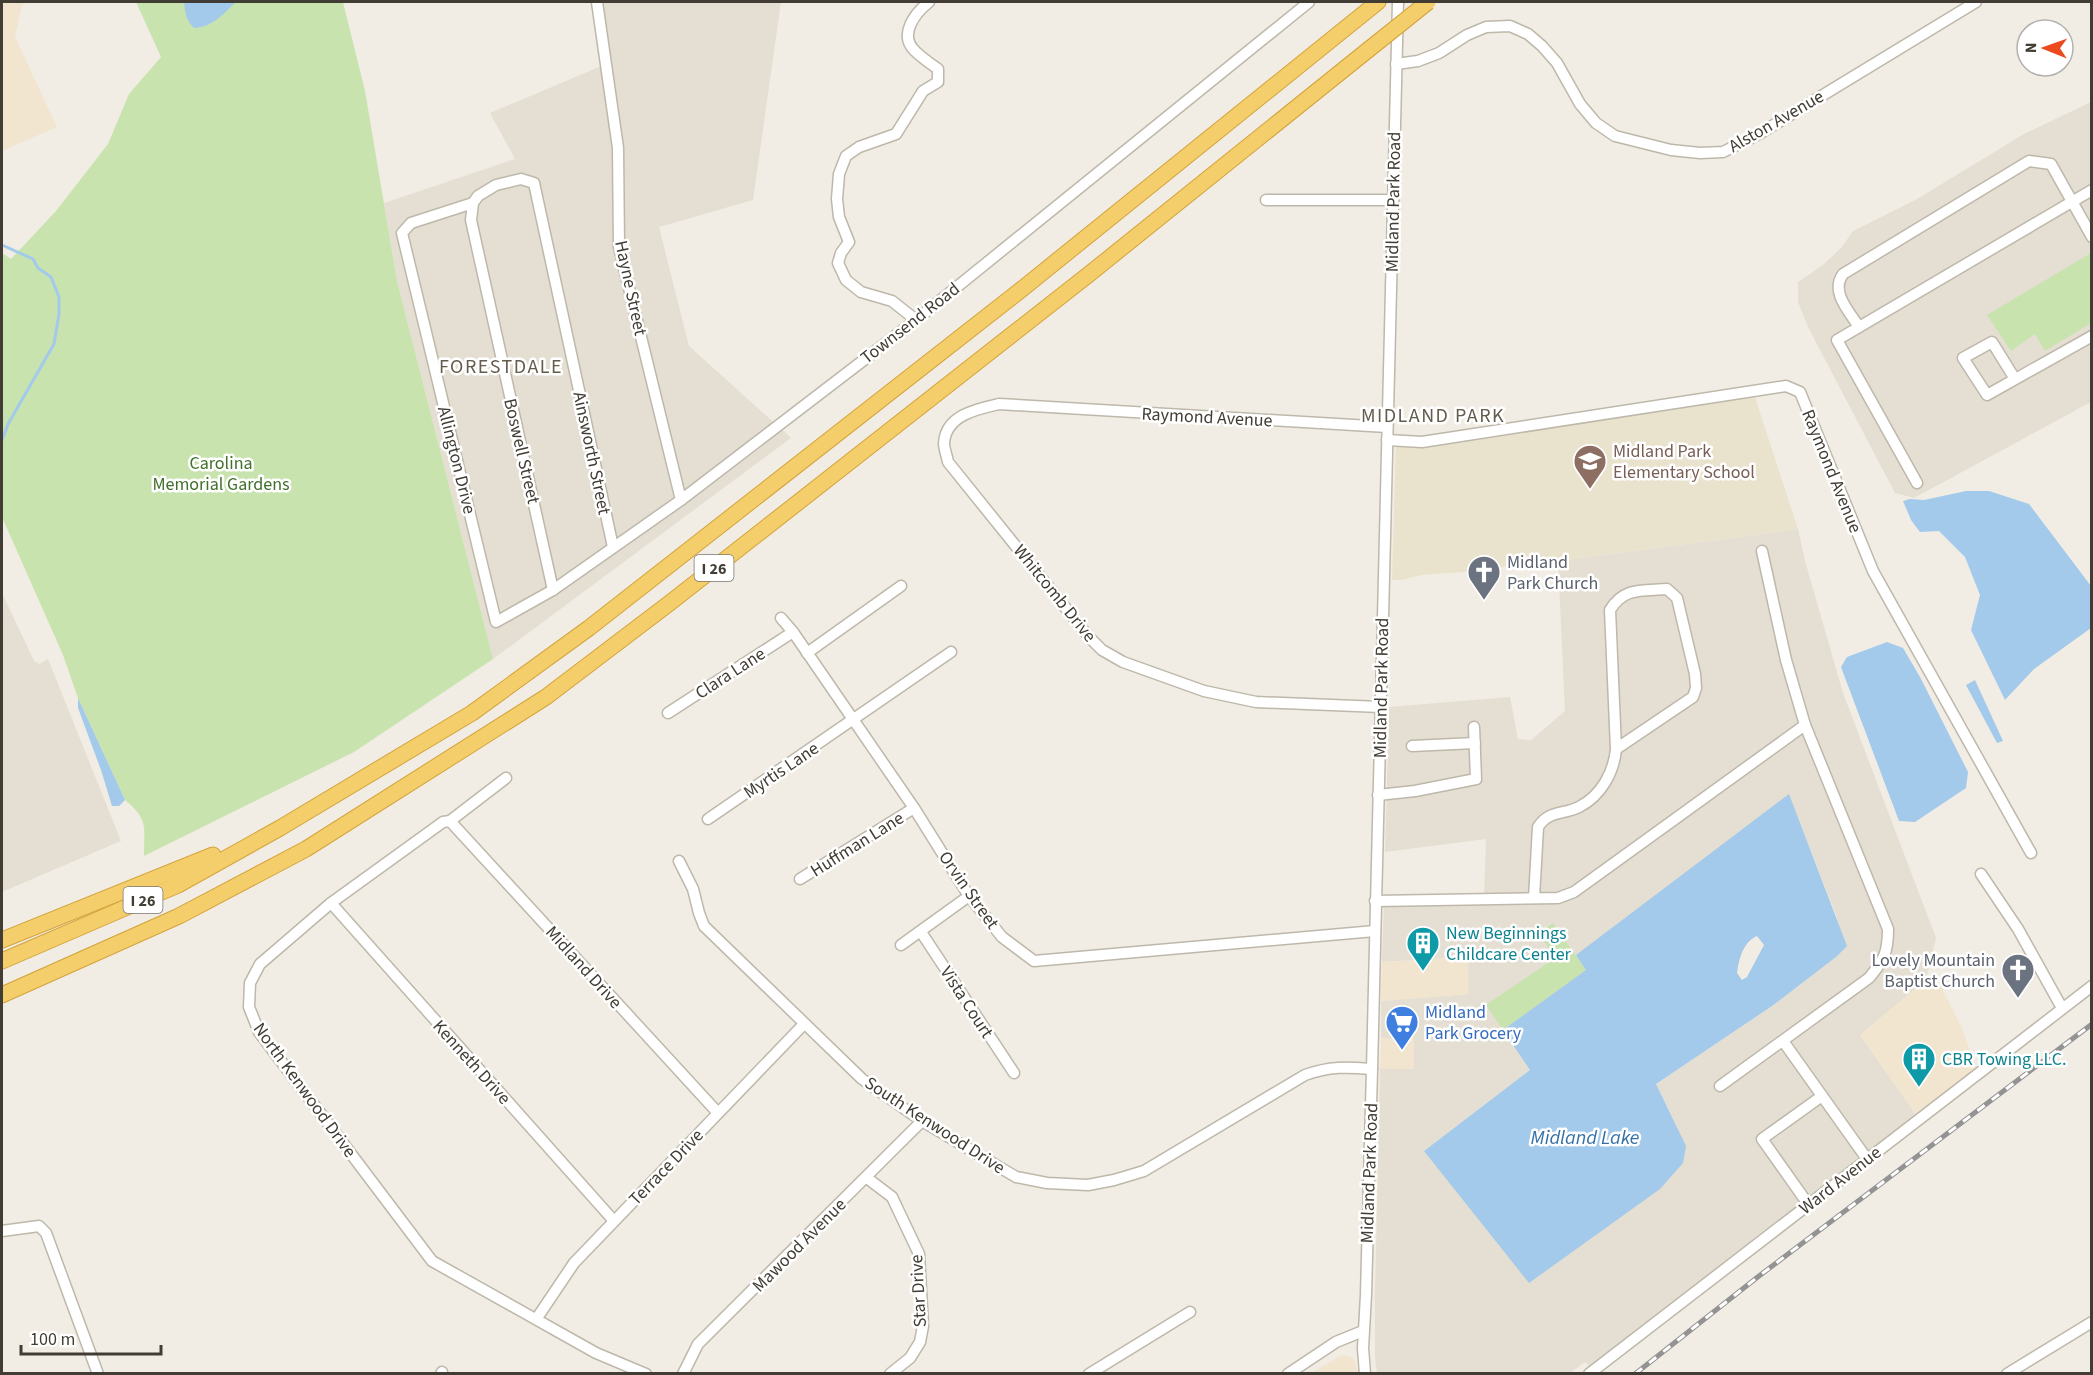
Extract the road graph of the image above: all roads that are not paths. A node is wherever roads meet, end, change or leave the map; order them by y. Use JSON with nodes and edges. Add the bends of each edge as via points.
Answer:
{"nodes":[{"id":1,"x":597,"y":2,"type":"edge"},
{"id":2,"x":929,"y":2,"type":"edge"},
{"id":3,"x":1309,"y":2,"type":"edge"},
{"id":4,"x":1378,"y":2,"type":"edge"},
{"id":5,"x":1398,"y":2,"type":"edge"},
{"id":6,"x":1428,"y":2,"type":"edge"},
{"id":7,"x":1976,"y":2,"type":"edge"},
{"id":8,"x":1396,"y":64,"type":"junction"},
{"id":9,"x":2091,"y":190,"type":"edge"},
{"id":10,"x":1266,"y":200,"type":"dead end"},
{"id":11,"x":1393,"y":200,"type":"junction"},
{"id":12,"x":2072,"y":201,"type":"junction"},
{"id":13,"x":473,"y":203,"type":"junction"},
{"id":14,"x":2091,"y":237,"type":"edge"},
{"id":15,"x":916,"y":320,"type":"junction"},
{"id":16,"x":1859,"y":327,"type":"junction"},
{"id":17,"x":2091,"y":336,"type":"edge"},
{"id":18,"x":2015,"y":379,"type":"junction"},
{"id":19,"x":1027,"y":406,"type":"joint"},
{"id":20,"x":1387,"y":427,"type":"junction"},
{"id":21,"x":1387,"y":440,"type":"junction"},
{"id":22,"x":1917,"y":483,"type":"dead end"},
{"id":23,"x":681,"y":500,"type":"junction"},
{"id":24,"x":613,"y":547,"type":"junction"},
{"id":25,"x":1762,"y":551,"type":"dead end"},
{"id":26,"x":901,"y":586,"type":"dead end"},
{"id":27,"x":553,"y":590,"type":"junction"},
{"id":28,"x":780,"y":618,"type":"dead end"},
{"id":29,"x":496,"y":622,"type":"joint"},
{"id":30,"x":793,"y":632,"type":"junction"},
{"id":31,"x":951,"y":652,"type":"dead end"},
{"id":32,"x":807,"y":653,"type":"junction"},
{"id":33,"x":1380,"y":707,"type":"junction"},
{"id":34,"x":668,"y":713,"type":"dead end"},
{"id":35,"x":853,"y":720,"type":"junction"},
{"id":36,"x":1805,"y":725,"type":"junction"},
{"id":37,"x":1474,"y":727,"type":"dead end"},
{"id":38,"x":1475,"y":743,"type":"junction"},
{"id":39,"x":1412,"y":746,"type":"dead end"},
{"id":40,"x":1616,"y":749,"type":"junction"},
{"id":41,"x":507,"y":778,"type":"dead end"},
{"id":42,"x":1378,"y":795,"type":"junction"},
{"id":43,"x":914,"y":808,"type":"junction"},
{"id":44,"x":708,"y":819,"type":"dead end"},
{"id":45,"x":450,"y":821,"type":"junction"},
{"id":46,"x":280,"y":828,"type":"junction"},
{"id":47,"x":2031,"y":853,"type":"dead end"},
{"id":48,"x":679,"y":861,"type":"dead end"},
{"id":49,"x":1982,"y":874,"type":"dead end"},
{"id":50,"x":800,"y":879,"type":"dead end"},
{"id":51,"x":969,"y":896,"type":"junction"},
{"id":52,"x":1534,"y":898,"type":"junction"},
{"id":53,"x":1375,"y":902,"type":"junction"},
{"id":54,"x":331,"y":903,"type":"junction"},
{"id":55,"x":1375,"y":931,"type":"junction"},
{"id":56,"x":921,"y":932,"type":"junction"},
{"id":57,"x":2,"y":940,"type":"edge"},
{"id":58,"x":902,"y":945,"type":"dead end"},
{"id":59,"x":2,"y":961,"type":"edge"},
{"id":60,"x":2091,"y":986,"type":"edge"},
{"id":61,"x":2,"y":995,"type":"edge"},
{"id":62,"x":2062,"y":1008,"type":"junction"},
{"id":63,"x":804,"y":1024,"type":"junction"},
{"id":64,"x":1783,"y":1041,"type":"junction"},
{"id":65,"x":1372,"y":1069,"type":"junction"},
{"id":66,"x":1014,"y":1073,"type":"dead end"},
{"id":67,"x":1720,"y":1086,"type":"dead end"},
{"id":68,"x":1822,"y":1096,"type":"junction"},
{"id":69,"x":718,"y":1113,"type":"junction"},
{"id":70,"x":922,"y":1121,"type":"junction"},
{"id":71,"x":1867,"y":1159,"type":"junction"},
{"id":72,"x":867,"y":1178,"type":"junction"},
{"id":73,"x":1808,"y":1204,"type":"junction"},
{"id":74,"x":614,"y":1221,"type":"junction"},
{"id":75,"x":2,"y":1231,"type":"edge"},
{"id":76,"x":1191,"y":1312,"type":"dead end"},
{"id":77,"x":537,"y":1318,"type":"junction"},
{"id":78,"x":2091,"y":1322,"type":"edge"},
{"id":79,"x":1364,"y":1331,"type":"junction"},
{"id":80,"x":98,"y":1374,"type":"edge"},
{"id":81,"x":646,"y":1374,"type":"edge"},
{"id":82,"x":683,"y":1374,"type":"edge"},
{"id":83,"x":890,"y":1374,"type":"edge"},
{"id":84,"x":1089,"y":1374,"type":"edge"},
{"id":85,"x":1288,"y":1374,"type":"edge"},
{"id":86,"x":1365,"y":1374,"type":"edge"},
{"id":87,"x":1589,"y":1374,"type":"edge"},
{"id":88,"x":2007,"y":1374,"type":"edge"}],
"edges":[{"from":1,"to":23,"type":"street","name":"Hayne Street","via":[[618,148],[619,247]]},
{"from":2,"to":15,"type":"street","via":[[910,23],[907,34],[912,50],[939,69],[938,82],[923,91],[896,134],[859,147],[846,156],[839,174],[837,199],[849,242],[838,263],[846,280],[861,292],[892,301]]},
{"from":3,"to":15,"type":"street","name":"Townsend Road"},
{"from":4,"to":46,"type":"highway","number":"I 26","via":[[590,628],[472,714]]},
{"from":5,"to":8,"type":"street","name":"Midland Park Road"},
{"from":6,"to":61,"type":"highway","number":"I 26","bridge":true,"via":[[1061,297],[546,697],[306,849],[179,916]]},
{"from":7,"to":8,"type":"street","name":"Alston Avenue","via":[[1723,152],[1671,150],[1615,136],[1596,123],[1580,104],[1557,63],[1542,46],[1510,26],[1485,27],[1440,53]]},
{"from":8,"to":11,"type":"street","name":"Midland Park Road"},
{"from":9,"to":12,"type":"street"},
{"from":10,"to":11,"type":"street"},
{"from":11,"to":20,"type":"street","name":"Midland Park Road"},
{"from":12,"to":14,"type":"street"},
{"from":12,"to":16,"type":"street"},
{"from":12,"to":16,"type":"street","via":[[2051,164],[2029,161],[1843,274],[1838,280],[1838,292]]},
{"from":13,"to":24,"type":"street","name":"Ainsworth Street","via":[[496,185],[520,179],[534,183]]},
{"from":13,"to":27,"type":"street","name":"Boswell Street","via":[[471,220]]},
{"from":13,"to":29,"type":"street","name":"Allington Drive","via":[[411,223],[402,233]]},
{"from":15,"to":23,"type":"street","name":"Townsend Road"},
{"from":16,"to":22,"type":"street","via":[[1837,340]]},
{"from":17,"to":18,"type":"street"},
{"from":18,"to":18,"type":"street","via":[[1987,395],[1963,358],[1992,342]]},
{"from":19,"to":20,"type":"street","name":"Raymond Avenue"},
{"from":19,"to":33,"type":"street","name":"Whitcomb Drive","via":[[999,404],[971,410],[958,419],[948,430],[944,444],[948,462],[1102,650],[1123,662],[1204,691],[1256,702]]},
{"from":20,"to":21,"type":"street","name":"Midland Park Road"},
{"from":21,"to":33,"type":"street","name":"Midland Park Road"},
{"from":21,"to":47,"type":"street","name":"Raymond Avenue","via":[[1422,442],[1786,386],[1800,392],[1873,571]]},
{"from":23,"to":24,"type":"street","name":"Townsend Road"},
{"from":24,"to":27,"type":"street","name":"Townsend Road"},
{"from":25,"to":36,"type":"street"},
{"from":26,"to":32,"type":"street"},
{"from":27,"to":29,"type":"street","name":"Townsend Road"},
{"from":28,"to":30,"type":"street","name":"Orvin Street"},
{"from":30,"to":32,"type":"street","name":"Orvin Street"},
{"from":30,"to":34,"type":"street","name":"Clara Lane"},
{"from":31,"to":35,"type":"street","name":"Myrtis Lane"},
{"from":32,"to":35,"type":"street","name":"Orvin Street"},
{"from":33,"to":42,"type":"street","name":"Midland Park Road"},
{"from":35,"to":43,"type":"street","name":"Orvin Street"},
{"from":35,"to":44,"type":"street","name":"Myrtis Lane"},
{"from":36,"to":52,"type":"street","via":[[1574,892],[1558,898]]},
{"from":36,"to":64,"type":"street","via":[[1888,929],[1888,949],[1869,978]]},
{"from":37,"to":38,"type":"street"},
{"from":38,"to":39,"type":"street"},
{"from":38,"to":42,"type":"street","via":[[1476,778]]},
{"from":40,"to":40,"type":"street","via":[[1610,610],[1617,598],[1629,592],[1667,589],[1677,598],[1696,688],[1693,697]]},
{"from":40,"to":52,"type":"street","via":[[1614,765],[1601,790],[1580,807],[1543,819],[1538,827]]},
{"from":41,"to":45,"type":"street","name":"North Kenwood Drive"},
{"from":42,"to":53,"type":"street","name":"Midland Park Road"},
{"from":43,"to":50,"type":"street","name":"Huffman Lane"},
{"from":43,"to":51,"type":"street","name":"Orvin Street"},
{"from":45,"to":54,"type":"street","name":"North Kenwood Drive","via":[[443,822]]},
{"from":45,"to":69,"type":"street","name":"Midland Drive"},
{"from":46,"to":57,"type":"highway"},
{"from":46,"to":59,"type":"highway","number":"I 26","via":[[178,885]]},
{"from":48,"to":63,"type":"street","name":"South Kenwood Drive","via":[[693,889],[704,926]]},
{"from":49,"to":62,"type":"street"},
{"from":51,"to":55,"type":"street","name":"Orvin Street","via":[[1002,937],[1034,961]]},
{"from":51,"to":56,"type":"street"},
{"from":52,"to":53,"type":"street"},
{"from":53,"to":55,"type":"street","name":"Midland Park Road"},
{"from":54,"to":74,"type":"street","name":"Kenneth Drive"},
{"from":54,"to":77,"type":"street","name":"North Kenwood Drive","via":[[260,964],[250,983],[249,1008],[259,1032],[432,1261]]},
{"from":55,"to":65,"type":"street","name":"Midland Park Road"},
{"from":56,"to":58,"type":"street"},
{"from":56,"to":66,"type":"street","name":"Vista Court"},
{"from":60,"to":62,"type":"street","name":"Ward Avenue"},
{"from":62,"to":71,"type":"street","name":"Ward Avenue"},
{"from":63,"to":69,"type":"street","name":"Terrace Drive"},
{"from":63,"to":70,"type":"street","name":"South Kenwood Drive","via":[[862,1079]]},
{"from":64,"to":67,"type":"street"},
{"from":64,"to":68,"type":"street"},
{"from":65,"to":70,"type":"street","name":"South Kenwood Drive","via":[[1340,1066],[1305,1075],[1144,1171],[1088,1185],[1016,1177]]},
{"from":65,"to":79,"type":"street","name":"Midland Park Road"},
{"from":68,"to":71,"type":"street"},
{"from":68,"to":73,"type":"street","via":[[1762,1139]]},
{"from":69,"to":74,"type":"street","name":"Terrace Drive"},
{"from":70,"to":72,"type":"street","name":"Mawood Avenue"},
{"from":71,"to":73,"type":"street","name":"Ward Avenue"},
{"from":72,"to":82,"type":"street","name":"Mawood Avenue","via":[[698,1344]]},
{"from":72,"to":83,"type":"street","name":"Star Drive","via":[[892,1197],[919,1254],[923,1326],[920,1342],[910,1358]]},
{"from":73,"to":87,"type":"street","name":"Ward Avenue"},
{"from":74,"to":77,"type":"street","name":"Terrace Drive","via":[[574,1263]]},
{"from":75,"to":80,"type":"street","via":[[39,1226],[46,1233]]},
{"from":76,"to":84,"type":"street"},
{"from":77,"to":81,"type":"street","name":"North Kenwood Drive","via":[[596,1353]]},
{"from":78,"to":88,"type":"street"},
{"from":79,"to":85,"type":"street","via":[[1336,1342]]},
{"from":79,"to":86,"type":"street","name":"Midland Park Road"}]}
